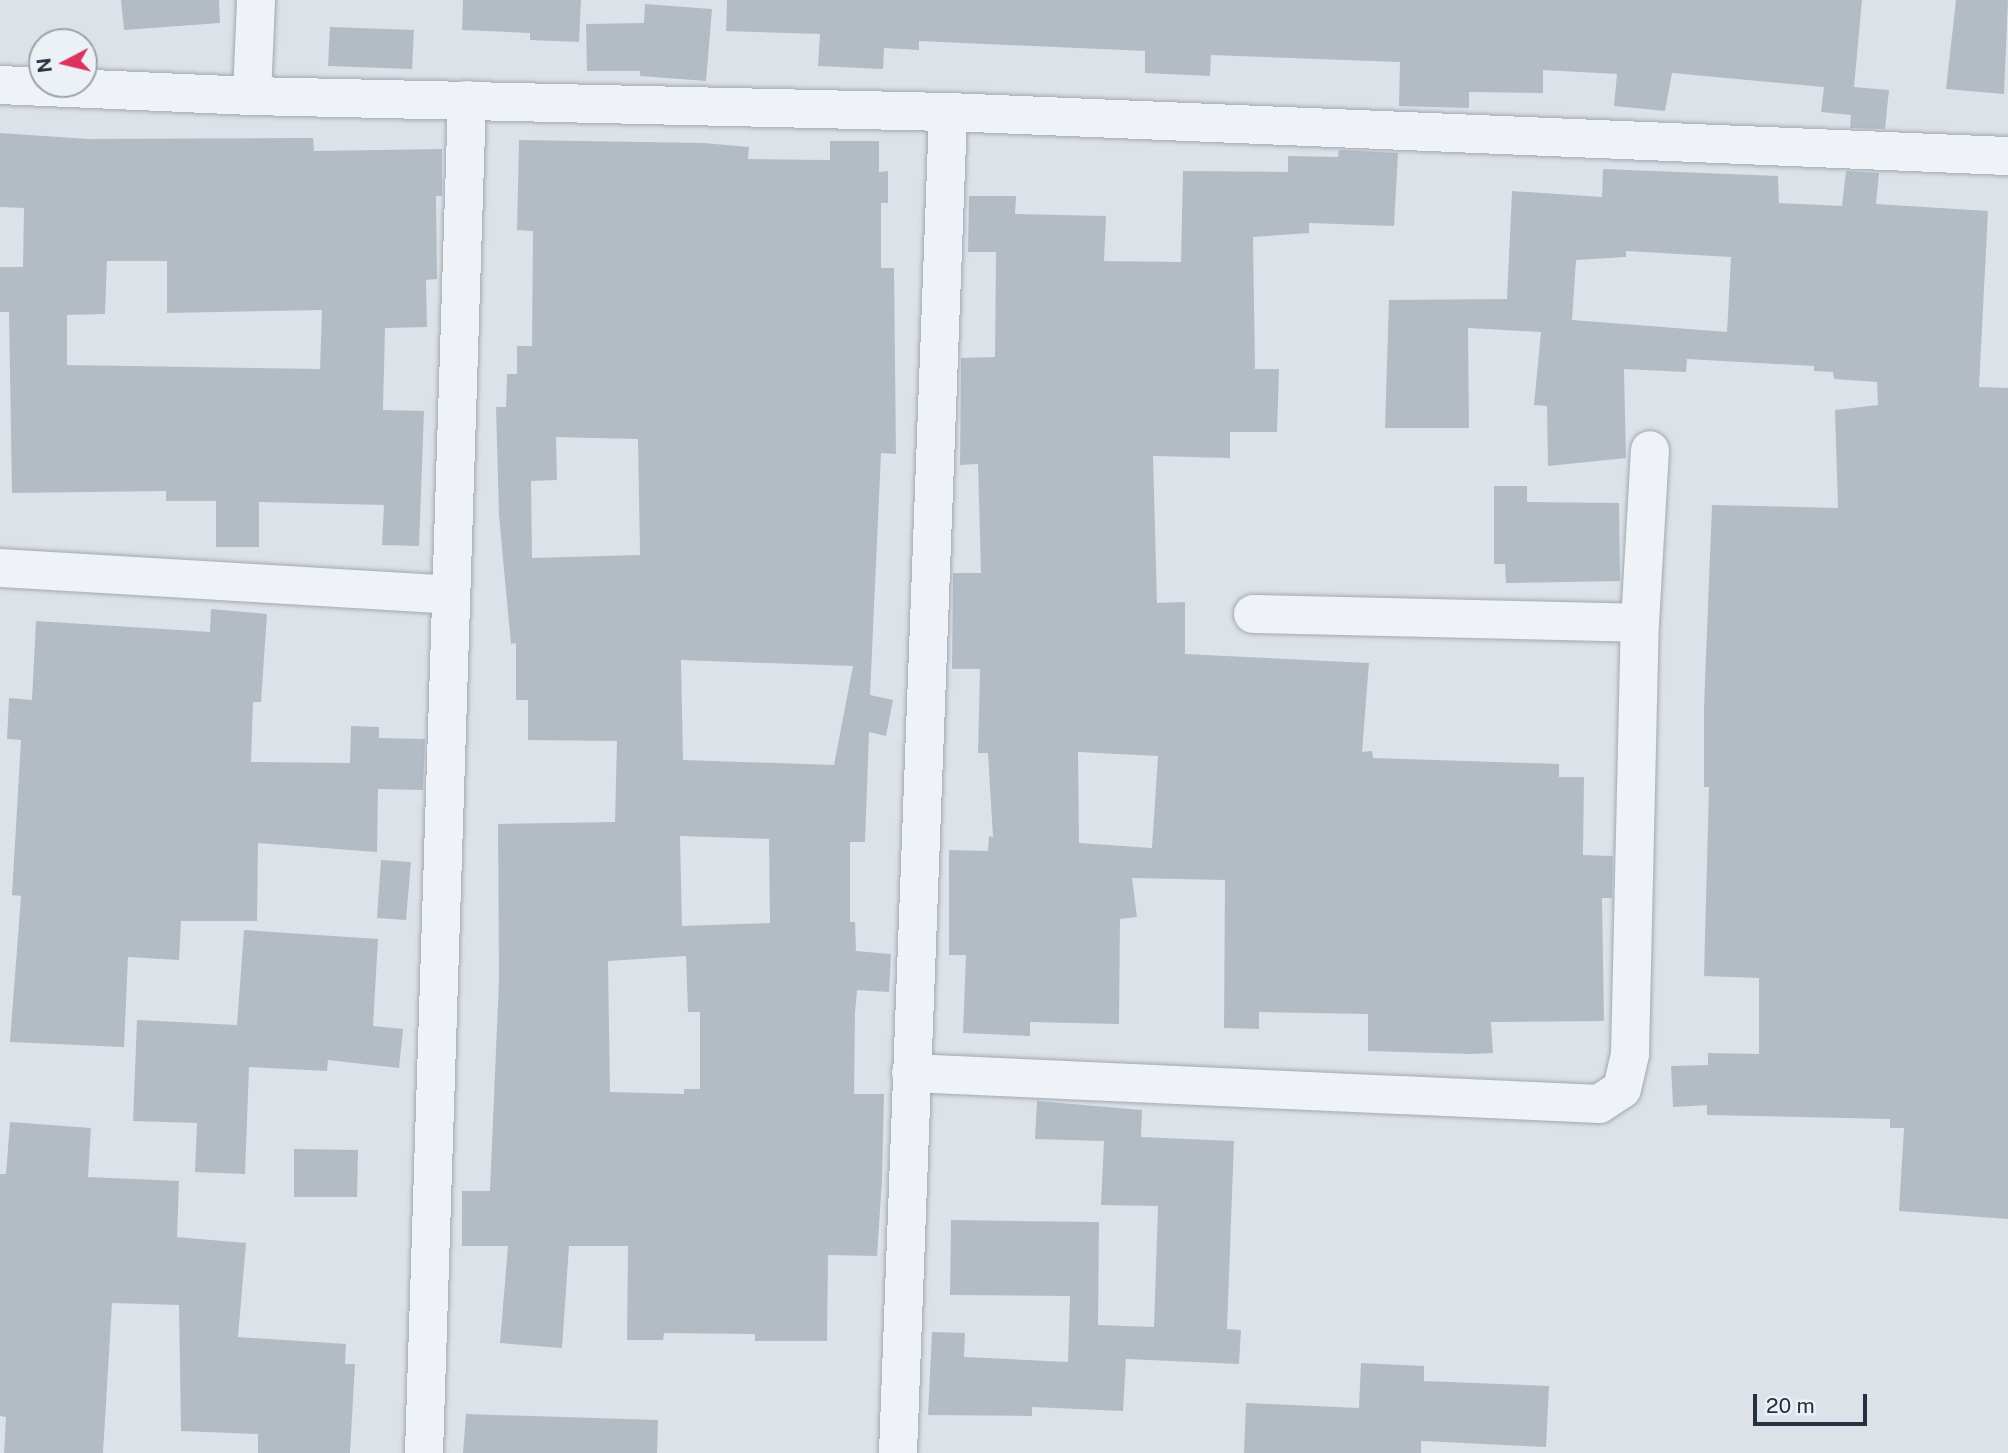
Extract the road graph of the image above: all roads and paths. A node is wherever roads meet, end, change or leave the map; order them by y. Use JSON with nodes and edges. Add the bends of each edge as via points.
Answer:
{"nodes":[{"id":1,"x":256,"y":0,"type":"edge"},
{"id":2,"x":0,"y":85,"type":"edge"},
{"id":3,"x":252,"y":96,"type":"junction"},
{"id":4,"x":467,"y":100,"type":"junction"},
{"id":5,"x":948,"y":112,"type":"junction"},
{"id":6,"x":2008,"y":156,"type":"edge"},
{"id":7,"x":1650,"y":450,"type":"dead end"},
{"id":8,"x":0,"y":568,"type":"edge"},
{"id":9,"x":449,"y":595,"type":"junction"},
{"id":10,"x":1254,"y":614,"type":"dead end"},
{"id":11,"x":1640,"y":622,"type":"junction"},
{"id":12,"x":911,"y":1073,"type":"junction"},
{"id":13,"x":424,"y":1453,"type":"edge"},
{"id":14,"x":898,"y":1453,"type":"edge"}],
"edges":[{"from":1,"to":3,"type":"street"},
{"from":2,"to":3,"type":"street"},
{"from":3,"to":4,"type":"street"},
{"from":4,"to":5,"type":"street"},
{"from":4,"to":9,"type":"street"},
{"from":5,"to":6,"type":"street"},
{"from":5,"to":12,"type":"street"},
{"from":7,"to":11,"type":"street"},
{"from":8,"to":9,"type":"street"},
{"from":9,"to":13,"type":"street"},
{"from":10,"to":11,"type":"street"},
{"from":11,"to":12,"type":"street","via":[[1630,1054],[1622,1089],[1611,1097],[1599,1104]]},
{"from":12,"to":14,"type":"street"}]}
